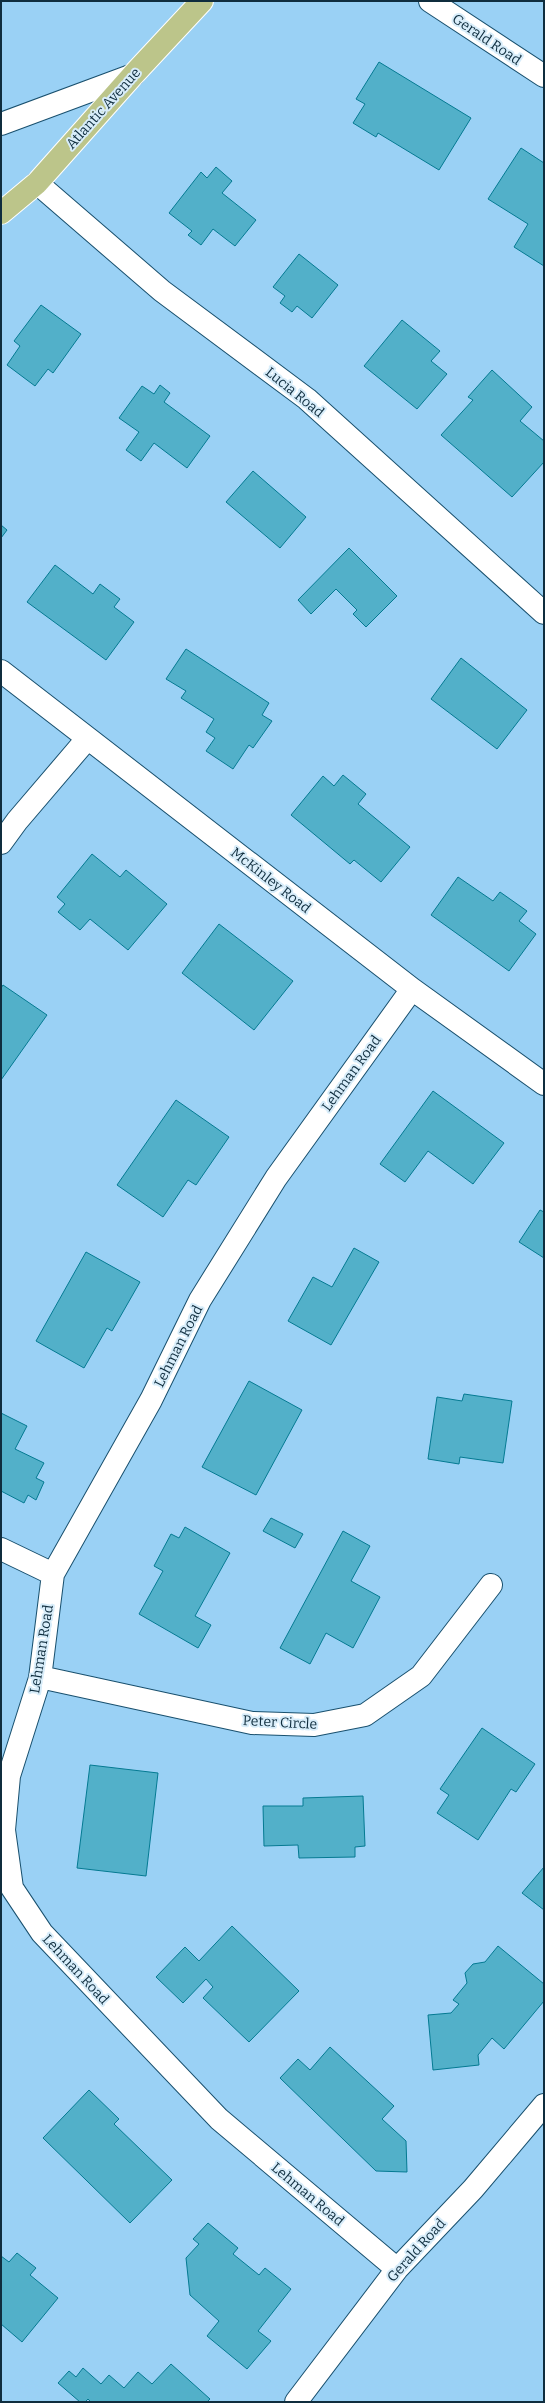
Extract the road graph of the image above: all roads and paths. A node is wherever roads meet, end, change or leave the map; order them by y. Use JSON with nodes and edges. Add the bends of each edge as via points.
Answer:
{"nodes":[{"id":1,"x":202,"y":1,"type":"edge"},
{"id":2,"x":430,"y":1,"type":"edge"},
{"id":3,"x":133,"y":75,"type":"junction"},
{"id":4,"x":544,"y":76,"type":"edge"},
{"id":5,"x":1,"y":124,"type":"edge"},
{"id":6,"x":37,"y":183,"type":"junction"},
{"id":7,"x":1,"y":213,"type":"edge"},
{"id":8,"x":544,"y":613,"type":"edge"},
{"id":9,"x":1,"y":672,"type":"edge"},
{"id":10,"x":87,"y":739,"type":"junction"},
{"id":11,"x":1,"y":843,"type":"edge"},
{"id":12,"x":412,"y":989,"type":"junction"},
{"id":13,"x":544,"y":1084,"type":"edge"},
{"id":14,"x":1,"y":1549,"type":"edge"},
{"id":15,"x":53,"y":1574,"type":"junction"},
{"id":16,"x":490,"y":1585,"type":"dead end"},
{"id":17,"x":40,"y":1677,"type":"junction"},
{"id":18,"x":544,"y":2105,"type":"edge"},
{"id":19,"x":397,"y":2269,"type":"junction"},
{"id":20,"x":296,"y":2402,"type":"edge"}],
"edges":[{"from":1,"to":3,"type":"main road","name":"Atlantic Avenue"},
{"from":2,"to":4,"type":"street","name":"Gerald Road"},
{"from":3,"to":5,"type":"street"},
{"from":3,"to":6,"type":"main road","name":"Atlantic Avenue"},
{"from":6,"to":7,"type":"main road","name":"Atlantic Avenue"},
{"from":6,"to":8,"type":"street","name":"Lucia Road","via":[[162,291],[307,399]]},
{"from":9,"to":10,"type":"street","name":"McKinley Road"},
{"from":10,"to":11,"type":"street"},
{"from":10,"to":12,"type":"street","name":"McKinley Road"},
{"from":12,"to":13,"type":"street","name":"McKinley Road"},
{"from":12,"to":15,"type":"street","name":"Lehman Road","via":[[271,1184],[200,1300],[151,1400]]},
{"from":14,"to":15,"type":"street"},
{"from":15,"to":17,"type":"street","name":"Lehman Road"},
{"from":16,"to":17,"type":"street","name":"Peter Circle","via":[[421,1676],[365,1715],[358,1717],[314,1725],[252,1723]]},
{"from":17,"to":19,"type":"street","name":"Lehman Road","via":[[9,1776],[4,1830],[12,1888],[42,1933],[219,2119]]},
{"from":18,"to":19,"type":"street","name":"Gerald Road","via":[[473,2189]]},
{"from":19,"to":20,"type":"street","name":"Gerald Road"}]}
